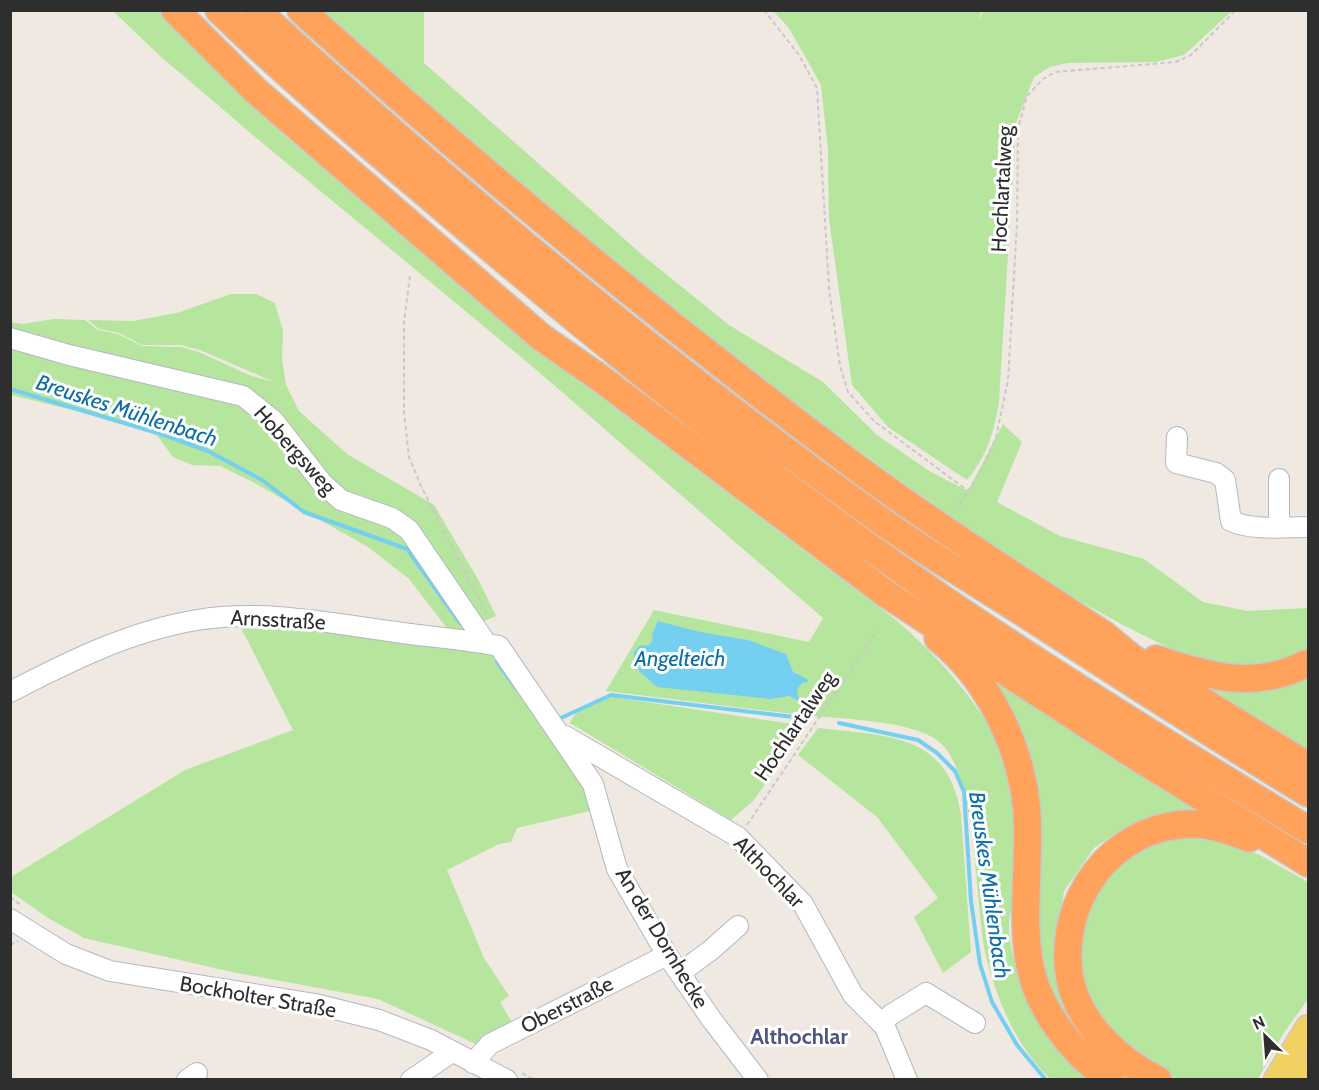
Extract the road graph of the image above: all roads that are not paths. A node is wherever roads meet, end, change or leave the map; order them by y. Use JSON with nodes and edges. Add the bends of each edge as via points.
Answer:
{"nodes":[{"id":1,"x":175,"y":10,"type":"edge"},
{"id":2,"x":219,"y":10,"type":"edge"},
{"id":3,"x":256,"y":10,"type":"edge"},
{"id":4,"x":301,"y":10,"type":"edge"},
{"id":5,"x":233,"y":65,"type":"junction"},
{"id":6,"x":532,"y":284,"type":"junction"},
{"id":7,"x":10,"y":338,"type":"edge"},
{"id":8,"x":1177,"y":437,"type":"dead end"},
{"id":9,"x":1279,"y":478,"type":"dead end"},
{"id":10,"x":1279,"y":527,"type":"junction"},
{"id":11,"x":1308,"y":527,"type":"edge"},
{"id":12,"x":885,"y":593,"type":"junction"},
{"id":13,"x":1103,"y":634,"type":"junction"},
{"id":14,"x":486,"y":643,"type":"junction"},
{"id":15,"x":1308,"y":663,"type":"edge"},
{"id":16,"x":10,"y":692,"type":"edge"},
{"id":17,"x":560,"y":733,"type":"junction"},
{"id":18,"x":1308,"y":766,"type":"edge"},
{"id":19,"x":1308,"y":793,"type":"edge"},
{"id":20,"x":1308,"y":830,"type":"edge"},
{"id":21,"x":1306,"y":862,"type":"edge"},
{"id":22,"x":19,"y":915,"type":"edge"},
{"id":23,"x":738,"y":926,"type":"dead end"},
{"id":24,"x":667,"y":955,"type":"junction"},
{"id":25,"x":680,"y":973,"type":"junction"},
{"id":26,"x":881,"y":1023,"type":"junction"},
{"id":27,"x":975,"y":1023,"type":"dead end"},
{"id":28,"x":1308,"y":1027,"type":"edge"},
{"id":29,"x":452,"y":1052,"type":"junction"},
{"id":30,"x":473,"y":1063,"type":"junction"},
{"id":31,"x":1308,"y":1069,"type":"edge"},
{"id":32,"x":434,"y":1073,"type":"edge"},
{"id":33,"x":900,"y":1077,"type":"edge"},
{"id":34,"x":411,"y":1080,"type":"edge"},
{"id":35,"x":507,"y":1080,"type":"edge"},
{"id":36,"x":758,"y":1080,"type":"edge"},
{"id":37,"x":1112,"y":1080,"type":"edge"},
{"id":38,"x":1158,"y":1080,"type":"edge"},
{"id":39,"x":1276,"y":1080,"type":"edge"},
{"id":40,"x":1301,"y":1080,"type":"edge"}],
"edges":[{"from":1,"to":5,"type":"highway"},
{"from":2,"to":6,"type":"highway","via":[[360,138]]},
{"from":3,"to":19,"type":"highway","via":[[519,243],[757,430],[893,529]]},
{"from":4,"to":13,"type":"highway","via":[[518,201],[713,357],[855,466]]},
{"from":5,"to":6,"type":"highway","via":[[488,261]]},
{"from":5,"to":12,"type":"highway","via":[[265,99],[541,337]]},
{"from":6,"to":20,"type":"highway","via":[[685,408],[942,598],[1119,716]]},
{"from":7,"to":14,"type":"street","name":"Hobergsweg","via":[[243,396],[273,420],[340,500],[392,518],[409,531]]},
{"from":8,"to":10,"type":"street","via":[[1176,464],[1216,473],[1224,480],[1231,521]]},
{"from":9,"to":10,"type":"street"},
{"from":10,"to":11,"type":"street"},
{"from":12,"to":21,"type":"highway"},
{"from":12,"to":37,"type":"highway","via":[[949,647],[1002,721],[1025,796],[1028,955],[1036,987],[1068,1040]]},
{"from":13,"to":15,"type":"highway","via":[[1154,658],[1228,678],[1262,679],[1287,674]]},
{"from":13,"to":18,"type":"highway","via":[[1132,658]]},
{"from":14,"to":16,"type":"street","name":"Arnsstraße","via":[[347,624],[241,615],[195,620],[122,640],[91,651]]},
{"from":14,"to":17,"type":"street","name":"An der Dornhecke","via":[[500,646]]},
{"from":17,"to":24,"type":"street","name":"An der Dornhecke","via":[[593,784],[617,869]]},
{"from":17,"to":26,"type":"street","name":"Althochlar","via":[[738,837],[802,904],[853,995]]},
{"from":21,"to":38,"type":"highway","via":[[1223,828],[1192,824],[1170,826],[1141,836],[1115,852],[1088,880],[1074,909],[1070,979],[1092,1025],[1116,1053]]},
{"from":22,"to":29,"type":"street","name":"Bockholter Straße","via":[[66,954],[110,971],[315,1004],[413,1032]]},
{"from":23,"to":25,"type":"street"},
{"from":24,"to":25,"type":"street","name":"An der Dornhecke"},
{"from":24,"to":30,"type":"street","name":"Oberstraße","via":[[490,1044]]},
{"from":25,"to":36,"type":"street","name":"An der Dornhecke"},
{"from":26,"to":27,"type":"street","via":[[926,993]]},
{"from":26,"to":33,"type":"street","name":"Althochlar"},
{"from":28,"to":39,"type":"main road"},
{"from":29,"to":30,"type":"street","name":"Bockholter Straße"},
{"from":29,"to":32,"type":"street"},
{"from":30,"to":35,"type":"street","name":"Bockholter Straße"},
{"from":31,"to":40,"type":"main road"},
{"from":32,"to":34,"type":"street"}]}
